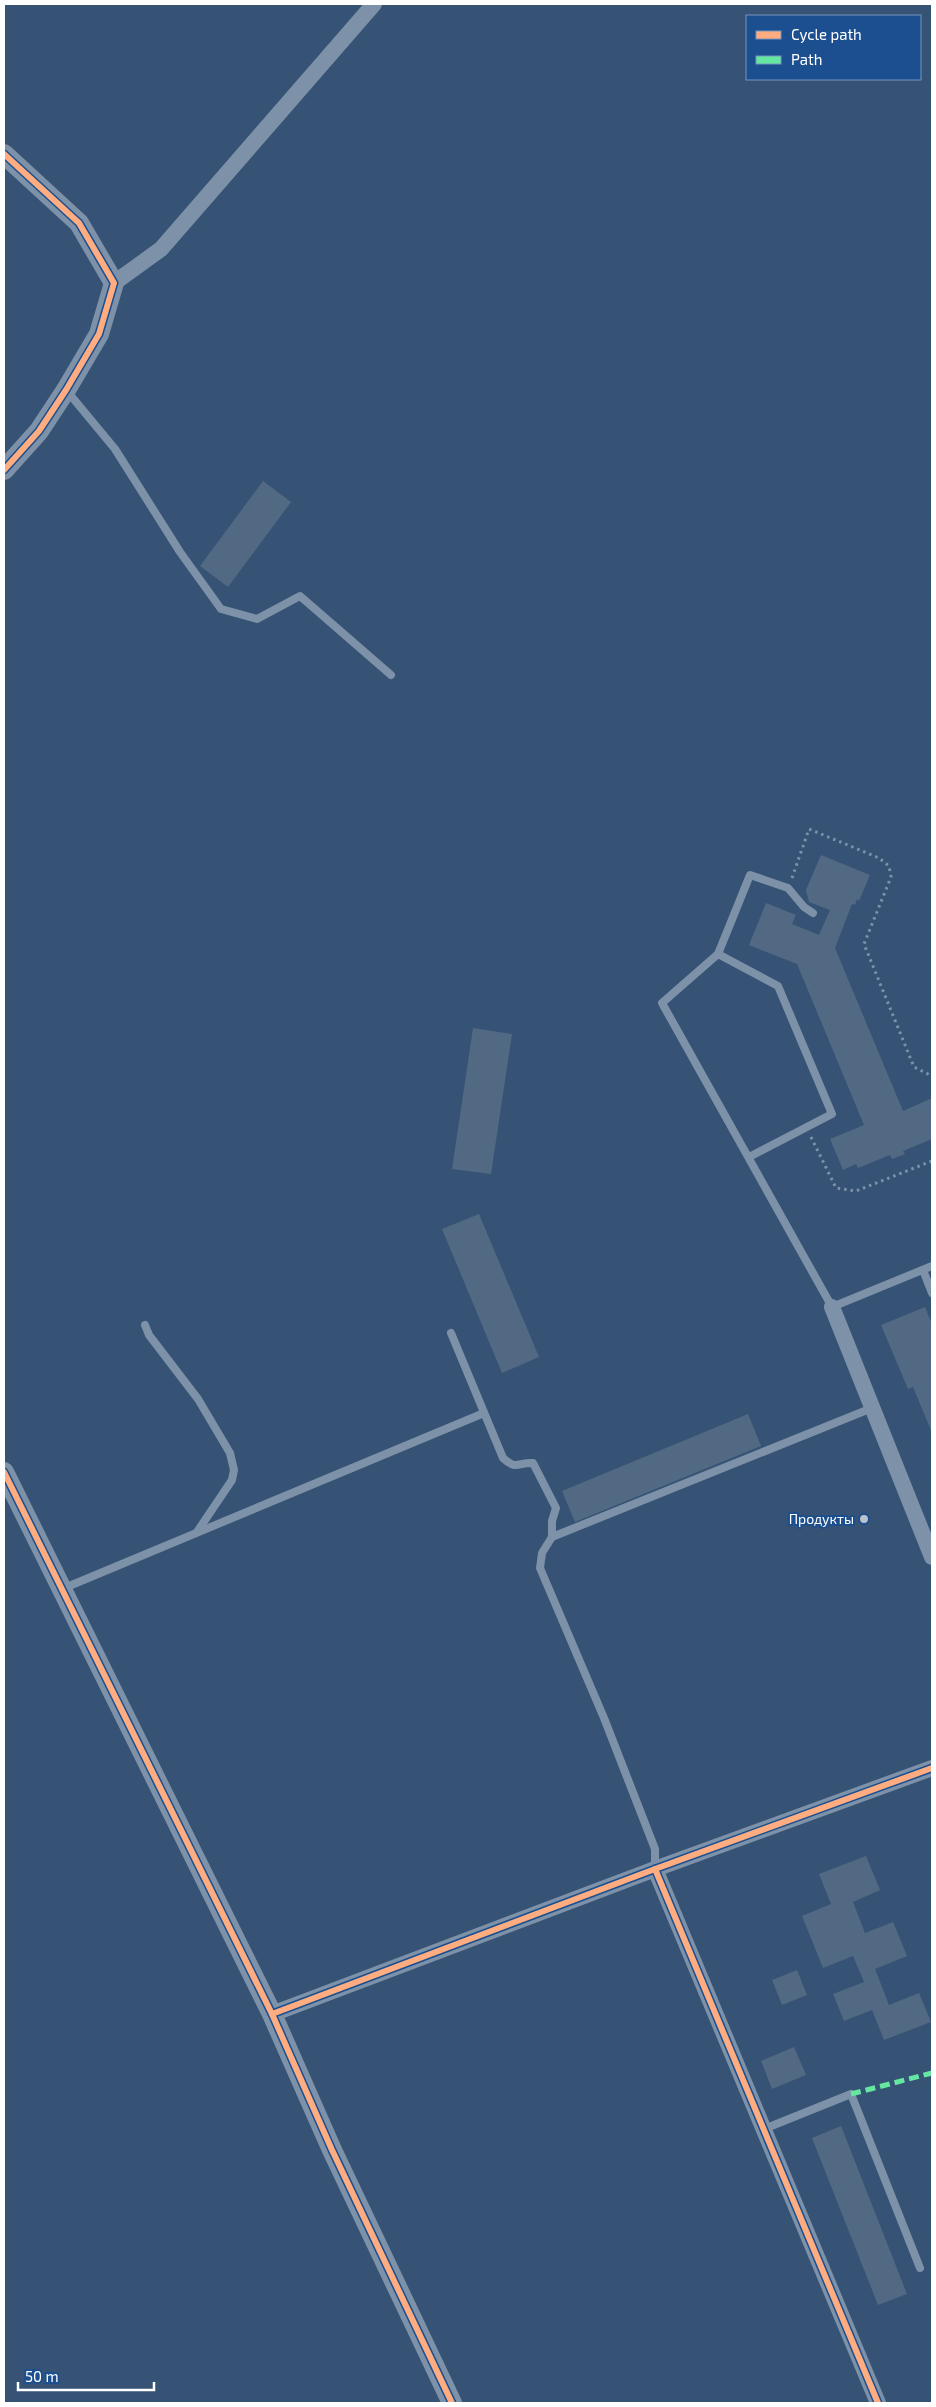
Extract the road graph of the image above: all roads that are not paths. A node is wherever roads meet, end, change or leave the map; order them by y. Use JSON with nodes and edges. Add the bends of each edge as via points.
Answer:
{"nodes":[{"id":1,"x":374,"y":4,"type":"edge"},
{"id":2,"x":4,"y":154,"type":"edge"},
{"id":3,"x":114,"y":283,"type":"junction"},
{"id":4,"x":66,"y":390,"type":"junction"},
{"id":5,"x":4,"y":470,"type":"edge"},
{"id":6,"x":391,"y":675,"type":"dead end"},
{"id":7,"x":813,"y":913,"type":"dead end"},
{"id":8,"x":718,"y":954,"type":"junction"},
{"id":9,"x":749,"y":1157,"type":"junction"},
{"id":10,"x":932,"y":1266,"type":"edge"},
{"id":11,"x":923,"y":1270,"type":"junction"},
{"id":12,"x":932,"y":1293,"type":"edge"},
{"id":13,"x":832,"y":1307,"type":"junction"},
{"id":14,"x":145,"y":1325,"type":"dead end"},
{"id":15,"x":451,"y":1333,"type":"dead end"},
{"id":16,"x":872,"y":1408,"type":"junction"},
{"id":17,"x":484,"y":1413,"type":"junction"},
{"id":18,"x":4,"y":1472,"type":"edge"},
{"id":19,"x":195,"y":1533,"type":"junction"},
{"id":20,"x":552,"y":1537,"type":"junction"},
{"id":21,"x":932,"y":1558,"type":"edge"},
{"id":22,"x":62,"y":1589,"type":"junction"},
{"id":23,"x":932,"y":1768,"type":"edge"},
{"id":24,"x":655,"y":1869,"type":"junction"},
{"id":25,"x":272,"y":2014,"type":"junction"},
{"id":26,"x":764,"y":2129,"type":"junction"},
{"id":27,"x":920,"y":2268,"type":"dead end"},
{"id":28,"x":452,"y":2403,"type":"edge"},
{"id":29,"x":878,"y":2403,"type":"edge"}],
"edges":[{"from":1,"to":3,"type":"street","via":[[160,249]]},
{"from":2,"to":3,"type":"street","via":[[79,223]]},
{"from":3,"to":4,"type":"street","via":[[99,334]]},
{"from":4,"to":5,"type":"street","via":[[39,431]]},
{"from":4,"to":6,"type":"lane","via":[[115,449],[180,552],[221,609],[257,619],[300,596]]},
{"from":7,"to":8,"type":"lane","via":[[788,888],[750,875]]},
{"from":8,"to":9,"type":"lane","via":[[662,1003]]},
{"from":8,"to":9,"type":"lane","via":[[778,986],[832,1114]]},
{"from":9,"to":13,"type":"lane"},
{"from":10,"to":11,"type":"lane"},
{"from":11,"to":12,"type":"lane"},
{"from":11,"to":13,"type":"lane"},
{"from":13,"to":16,"type":"street"},
{"from":14,"to":19,"type":"lane","via":[[149,1335],[198,1399],[230,1454],[234,1470],[232,1480]]},
{"from":15,"to":17,"type":"lane"},
{"from":16,"to":20,"type":"lane"},
{"from":16,"to":21,"type":"street"},
{"from":17,"to":19,"type":"lane"},
{"from":17,"to":20,"type":"lane","via":[[503,1458],[511,1465],[533,1463],[538,1470],[556,1508]]},
{"from":18,"to":22,"type":"street"},
{"from":19,"to":22,"type":"lane"},
{"from":20,"to":24,"type":"lane","via":[[542,1553],[540,1568],[655,1849]]},
{"from":22,"to":25,"type":"street"},
{"from":23,"to":24,"type":"street"},
{"from":24,"to":25,"type":"street"},
{"from":24,"to":26,"type":"street"},
{"from":25,"to":28,"type":"street","via":[[332,2150]]},
{"from":26,"to":27,"type":"lane","via":[[851,2094]]},
{"from":26,"to":29,"type":"street"}]}
